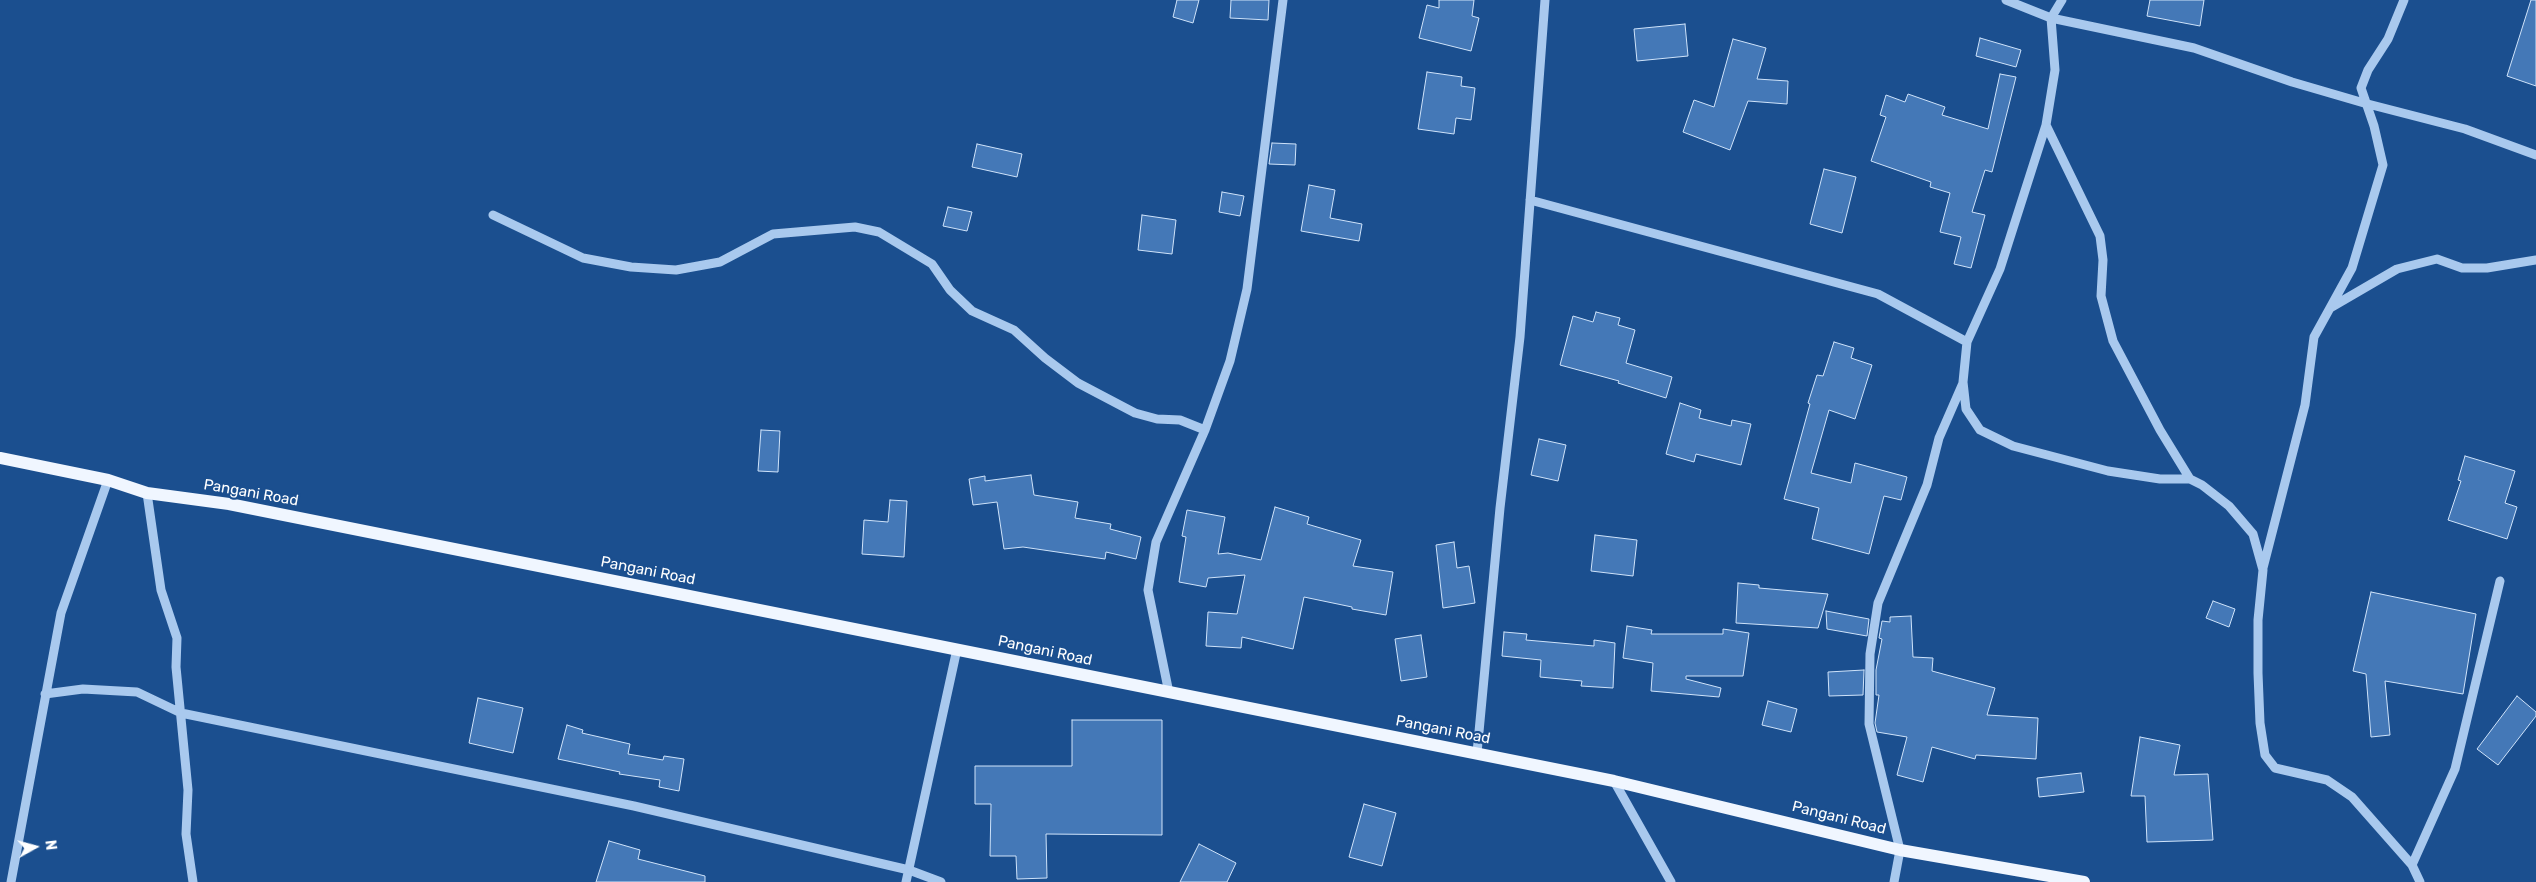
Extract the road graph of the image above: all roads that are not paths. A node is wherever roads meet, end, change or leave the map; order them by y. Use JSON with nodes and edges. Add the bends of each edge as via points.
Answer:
{"nodes":[{"id":1,"x":1283,"y":0,"type":"edge"},
{"id":2,"x":1545,"y":0,"type":"edge"},
{"id":3,"x":2006,"y":0,"type":"edge"},
{"id":4,"x":2062,"y":0,"type":"edge"},
{"id":5,"x":2404,"y":0,"type":"edge"},
{"id":6,"x":2016,"y":2,"type":"edge"},
{"id":7,"x":2051,"y":18,"type":"junction"},
{"id":8,"x":2364,"y":103,"type":"junction"},
{"id":9,"x":2046,"y":125,"type":"junction"},
{"id":10,"x":2536,"y":155,"type":"edge"},
{"id":11,"x":1530,"y":200,"type":"junction"},
{"id":12,"x":493,"y":215,"type":"dead end"},
{"id":13,"x":2536,"y":260,"type":"edge"},
{"id":14,"x":2330,"y":308,"type":"junction"},
{"id":15,"x":1967,"y":342,"type":"junction"},
{"id":16,"x":1963,"y":382,"type":"junction"},
{"id":17,"x":1205,"y":430,"type":"junction"},
{"id":18,"x":0,"y":458,"type":"edge"},
{"id":19,"x":2190,"y":479,"type":"junction"},
{"id":20,"x":108,"y":480,"type":"junction"},
{"id":21,"x":146,"y":493,"type":"junction"},
{"id":22,"x":2263,"y":570,"type":"junction"},
{"id":23,"x":2500,"y":581,"type":"dead end"},
{"id":24,"x":956,"y":649,"type":"junction"},
{"id":25,"x":1169,"y":693,"type":"junction"},
{"id":26,"x":45,"y":694,"type":"junction"},
{"id":27,"x":180,"y":713,"type":"junction"},
{"id":28,"x":1477,"y":753,"type":"junction"},
{"id":29,"x":1614,"y":781,"type":"junction"},
{"id":30,"x":1900,"y":850,"type":"junction"},
{"id":31,"x":2412,"y":864,"type":"junction"},
{"id":32,"x":909,"y":870,"type":"junction"},
{"id":33,"x":12,"y":882,"type":"edge"},
{"id":34,"x":193,"y":882,"type":"edge"},
{"id":35,"x":906,"y":882,"type":"edge"},
{"id":36,"x":941,"y":882,"type":"edge"},
{"id":37,"x":1672,"y":882,"type":"edge"},
{"id":38,"x":1894,"y":882,"type":"edge"},
{"id":39,"x":2084,"y":882,"type":"edge"},
{"id":40,"x":2420,"y":882,"type":"edge"}],
"edges":[{"from":1,"to":17,"type":"street","via":[[1247,289],[1230,361]]},
{"from":2,"to":11,"type":"street"},
{"from":3,"to":6,"type":"street"},
{"from":4,"to":7,"type":"street"},
{"from":5,"to":8,"type":"street","via":[[2388,39],[2368,70],[2361,88]]},
{"from":6,"to":7,"type":"street"},
{"from":7,"to":8,"type":"street","via":[[2194,48]]},
{"from":7,"to":9,"type":"street","via":[[2055,70]]},
{"from":8,"to":10,"type":"street","via":[[2465,128]]},
{"from":8,"to":14,"type":"street","via":[[2374,126],[2383,165],[2352,268]]},
{"from":9,"to":15,"type":"street","via":[[2000,269]]},
{"from":9,"to":19,"type":"street","via":[[2100,236],[2103,260],[2100,296],[2113,341]]},
{"from":11,"to":15,"type":"street","via":[[1878,294]]},
{"from":11,"to":28,"type":"street","via":[[1520,337]]},
{"from":12,"to":17,"type":"street","via":[[583,258],[631,267],[676,270],[720,262],[773,234],[855,228],[879,232],[932,264],[950,290],[972,311],[1014,330],[1078,383],[1135,413],[1157,419],[1180,420]]},
{"from":13,"to":14,"type":"street","via":[[2487,268],[2462,268],[2437,259],[2397,269]]},
{"from":14,"to":22,"type":"street","via":[[2314,337],[2305,405]]},
{"from":15,"to":16,"type":"street"},
{"from":16,"to":19,"type":"street","via":[[1966,409],[1980,430],[2013,446],[2108,471]]},
{"from":16,"to":30,"type":"street","via":[[1939,438],[1927,485],[1878,603],[1870,654],[1869,724]]},
{"from":17,"to":25,"type":"street","via":[[1156,542],[1148,590]]},
{"from":18,"to":20,"type":"main road","name":"Pangani Road"},
{"from":19,"to":22,"type":"street","via":[[2229,506],[2253,534]]},
{"from":20,"to":21,"type":"main road","name":"Pangani Road"},
{"from":20,"to":26,"type":"street","via":[[60,613]]},
{"from":21,"to":24,"type":"main road","name":"Pangani Road","via":[[229,504]]},
{"from":21,"to":27,"type":"street","via":[[161,590],[177,638]]},
{"from":22,"to":31,"type":"street","via":[[2258,620],[2258,673],[2265,755],[2276,768],[2327,780],[2352,796]]},
{"from":23,"to":31,"type":"street","via":[[2455,769]]},
{"from":24,"to":25,"type":"main road","name":"Pangani Road"},
{"from":24,"to":32,"type":"street"},
{"from":25,"to":28,"type":"main road","name":"Pangani Road"},
{"from":26,"to":27,"type":"street","via":[[83,689],[137,692]]},
{"from":26,"to":33,"type":"street"},
{"from":27,"to":32,"type":"street","via":[[634,806]]},
{"from":27,"to":34,"type":"street","via":[[188,790],[186,834]]},
{"from":28,"to":29,"type":"main road","name":"Pangani Road"},
{"from":29,"to":30,"type":"main road","name":"Pangani Road"},
{"from":29,"to":37,"type":"street"},
{"from":30,"to":38,"type":"street"},
{"from":30,"to":39,"type":"main road","name":"Pangani Road"},
{"from":31,"to":40,"type":"street"},
{"from":32,"to":35,"type":"street"},
{"from":32,"to":36,"type":"street"}]}
